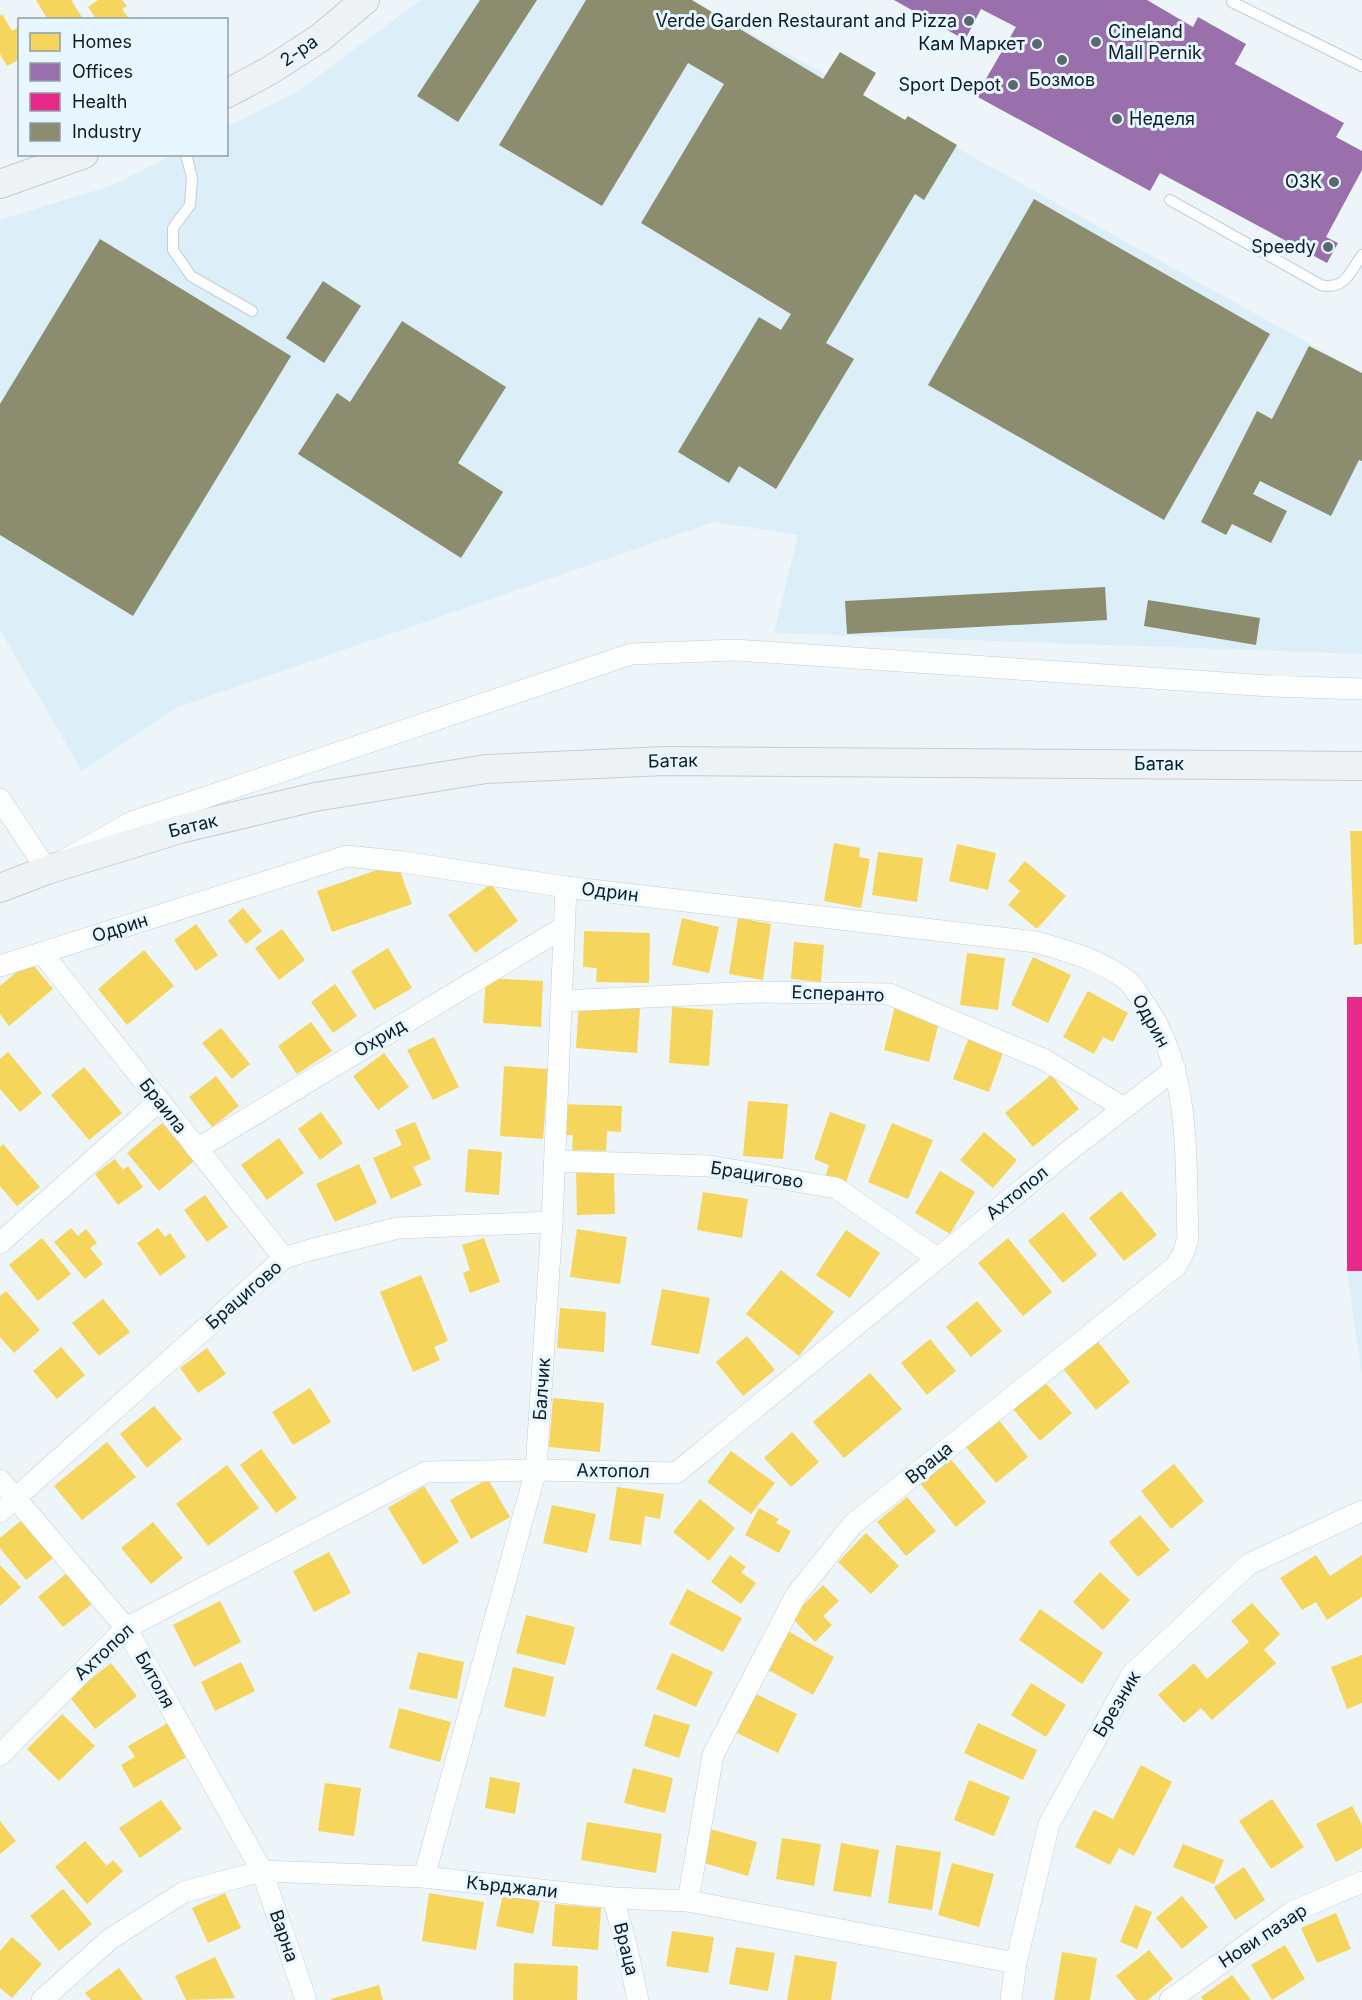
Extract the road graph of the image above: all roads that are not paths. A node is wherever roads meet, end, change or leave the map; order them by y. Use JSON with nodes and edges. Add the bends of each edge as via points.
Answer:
{"nodes":[{"id":1,"x":365,"y":0,"type":"edge"},
{"id":2,"x":1232,"y":2,"type":"dead end"},
{"id":3,"x":1362,"y":66,"type":"edge"},
{"id":4,"x":228,"y":93,"type":"edge"},
{"id":5,"x":78,"y":156,"type":"edge"},
{"id":6,"x":186,"y":156,"type":"edge"},
{"id":7,"x":0,"y":184,"type":"edge"},
{"id":8,"x":1170,"y":200,"type":"dead end"},
{"id":9,"x":1362,"y":255,"type":"edge"},
{"id":10,"x":252,"y":311,"type":"dead end"},
{"id":11,"x":1362,"y":689,"type":"edge"},
{"id":12,"x":1362,"y":766,"type":"edge"},
{"id":13,"x":0,"y":800,"type":"edge"},
{"id":14,"x":47,"y":870,"type":"junction"},
{"id":15,"x":566,"y":887,"type":"junction"},
{"id":16,"x":0,"y":888,"type":"edge"},
{"id":17,"x":564,"y":927,"type":"junction"},
{"id":18,"x":42,"y":953,"type":"junction"},
{"id":19,"x":0,"y":966,"type":"edge"},
{"id":20,"x":561,"y":1001,"type":"junction"},
{"id":21,"x":1174,"y":1069,"type":"junction"},
{"id":22,"x":159,"y":1101,"type":"junction"},
{"id":23,"x":1124,"y":1108,"type":"junction"},
{"id":24,"x":197,"y":1149,"type":"junction"},
{"id":25,"x":555,"y":1161,"type":"junction"},
{"id":26,"x":552,"y":1222,"type":"junction"},
{"id":27,"x":0,"y":1243,"type":"edge"},
{"id":28,"x":284,"y":1258,"type":"junction"},
{"id":29,"x":937,"y":1258,"type":"junction"},
{"id":30,"x":536,"y":1470,"type":"junction"},
{"id":31,"x":0,"y":1480,"type":"edge"},
{"id":32,"x":16,"y":1498,"type":"junction"},
{"id":33,"x":1362,"y":1510,"type":"edge"},
{"id":34,"x":0,"y":1512,"type":"edge"},
{"id":35,"x":126,"y":1628,"type":"junction"},
{"id":36,"x":0,"y":1755,"type":"edge"},
{"id":37,"x":262,"y":1871,"type":"junction"},
{"id":38,"x":424,"y":1877,"type":"junction"},
{"id":39,"x":1362,"y":1882,"type":"edge"},
{"id":40,"x":613,"y":1898,"type":"junction"},
{"id":41,"x":688,"y":1901,"type":"junction"},
{"id":42,"x":1016,"y":1963,"type":"junction"},
{"id":43,"x":42,"y":2000,"type":"edge"},
{"id":44,"x":306,"y":2000,"type":"edge"},
{"id":45,"x":638,"y":2000,"type":"edge"},
{"id":46,"x":1011,"y":2000,"type":"edge"},
{"id":47,"x":1170,"y":2000,"type":"edge"}],
"edges":[{"from":1,"to":4,"type":"street","name":"2-ра","via":[[320,38]]},
{"from":2,"to":3,"type":"lane"},
{"from":5,"to":7,"type":"street"},
{"from":6,"to":10,"type":"lane","via":[[192,178],[190,205],[173,228],[173,250],[191,276]]},
{"from":8,"to":9,"type":"lane","via":[[1321,285],[1337,286],[1345,281]]},
{"from":11,"to":14,"type":"street","via":[[1270,687],[735,650],[631,654],[132,822]]},
{"from":12,"to":14,"type":"street","name":"Батак","via":[[665,761],[486,769],[315,797],[180,829]]},
{"from":13,"to":14,"type":"street"},
{"from":14,"to":16,"type":"street","name":"Батак"},
{"from":15,"to":17,"type":"street","name":"Балчик"},
{"from":15,"to":18,"type":"street","name":"Одрин","via":[[347,856]]},
{"from":15,"to":21,"type":"street","name":"Одрин","via":[[1036,942],[1084,956],[1129,982],[1166,1042]]},
{"from":17,"to":20,"type":"street","name":"Балчик"},
{"from":17,"to":24,"type":"street","name":"Охрид"},
{"from":18,"to":19,"type":"street","name":"Одрин"},
{"from":18,"to":22,"type":"street","name":"Браила"},
{"from":20,"to":23,"type":"street","name":"Есперанто","via":[[755,992],[889,994],[1046,1060]]},
{"from":20,"to":25,"type":"street","name":"Балчик"},
{"from":21,"to":23,"type":"street","name":"Ахтопол"},
{"from":21,"to":41,"type":"street","name":"Враца","via":[[1183,1116],[1188,1238],[1176,1266],[853,1524],[796,1595],[713,1755]]},
{"from":22,"to":24,"type":"street","name":"Браила"},
{"from":22,"to":27,"type":"street"},
{"from":23,"to":29,"type":"street","name":"Ахтопол"},
{"from":24,"to":28,"type":"street","name":"Браила"},
{"from":25,"to":26,"type":"street","name":"Балчик"},
{"from":25,"to":29,"type":"street","name":"Брацигово","via":[[709,1166],[836,1188]]},
{"from":26,"to":28,"type":"street","name":"Брацигово","via":[[398,1228]]},
{"from":26,"to":30,"type":"street","name":"Балчик"},
{"from":28,"to":32,"type":"street","name":"Брацигово"},
{"from":29,"to":30,"type":"street","name":"Ахтопол","via":[[676,1473]]},
{"from":30,"to":35,"type":"street","name":"Ахтопол","via":[[426,1472]]},
{"from":30,"to":38,"type":"street","name":"Балчик"},
{"from":31,"to":32,"type":"street","name":"Битоля"},
{"from":32,"to":34,"type":"street","name":"Брацигово"},
{"from":32,"to":35,"type":"street","name":"Битоля"},
{"from":33,"to":42,"type":"street","name":"Брезник","via":[[1249,1564],[1132,1674],[1049,1824]]},
{"from":35,"to":36,"type":"street","name":"Ахтопол"},
{"from":35,"to":37,"type":"street","name":"Битоля"},
{"from":37,"to":38,"type":"street","name":"Кърджали"},
{"from":37,"to":43,"type":"street","name":"Кърджали","via":[[184,1892],[110,1939]]},
{"from":37,"to":44,"type":"street","name":"Варна"},
{"from":38,"to":40,"type":"street","name":"Кърджали"},
{"from":39,"to":47,"type":"street","name":"Нови пазар","via":[[1292,1912]]},
{"from":40,"to":41,"type":"street","name":"Кърджали"},
{"from":40,"to":45,"type":"street","name":"Враца"},
{"from":41,"to":42,"type":"street","name":"Кърджали"},
{"from":42,"to":46,"type":"street","name":"Брезник"}]}
